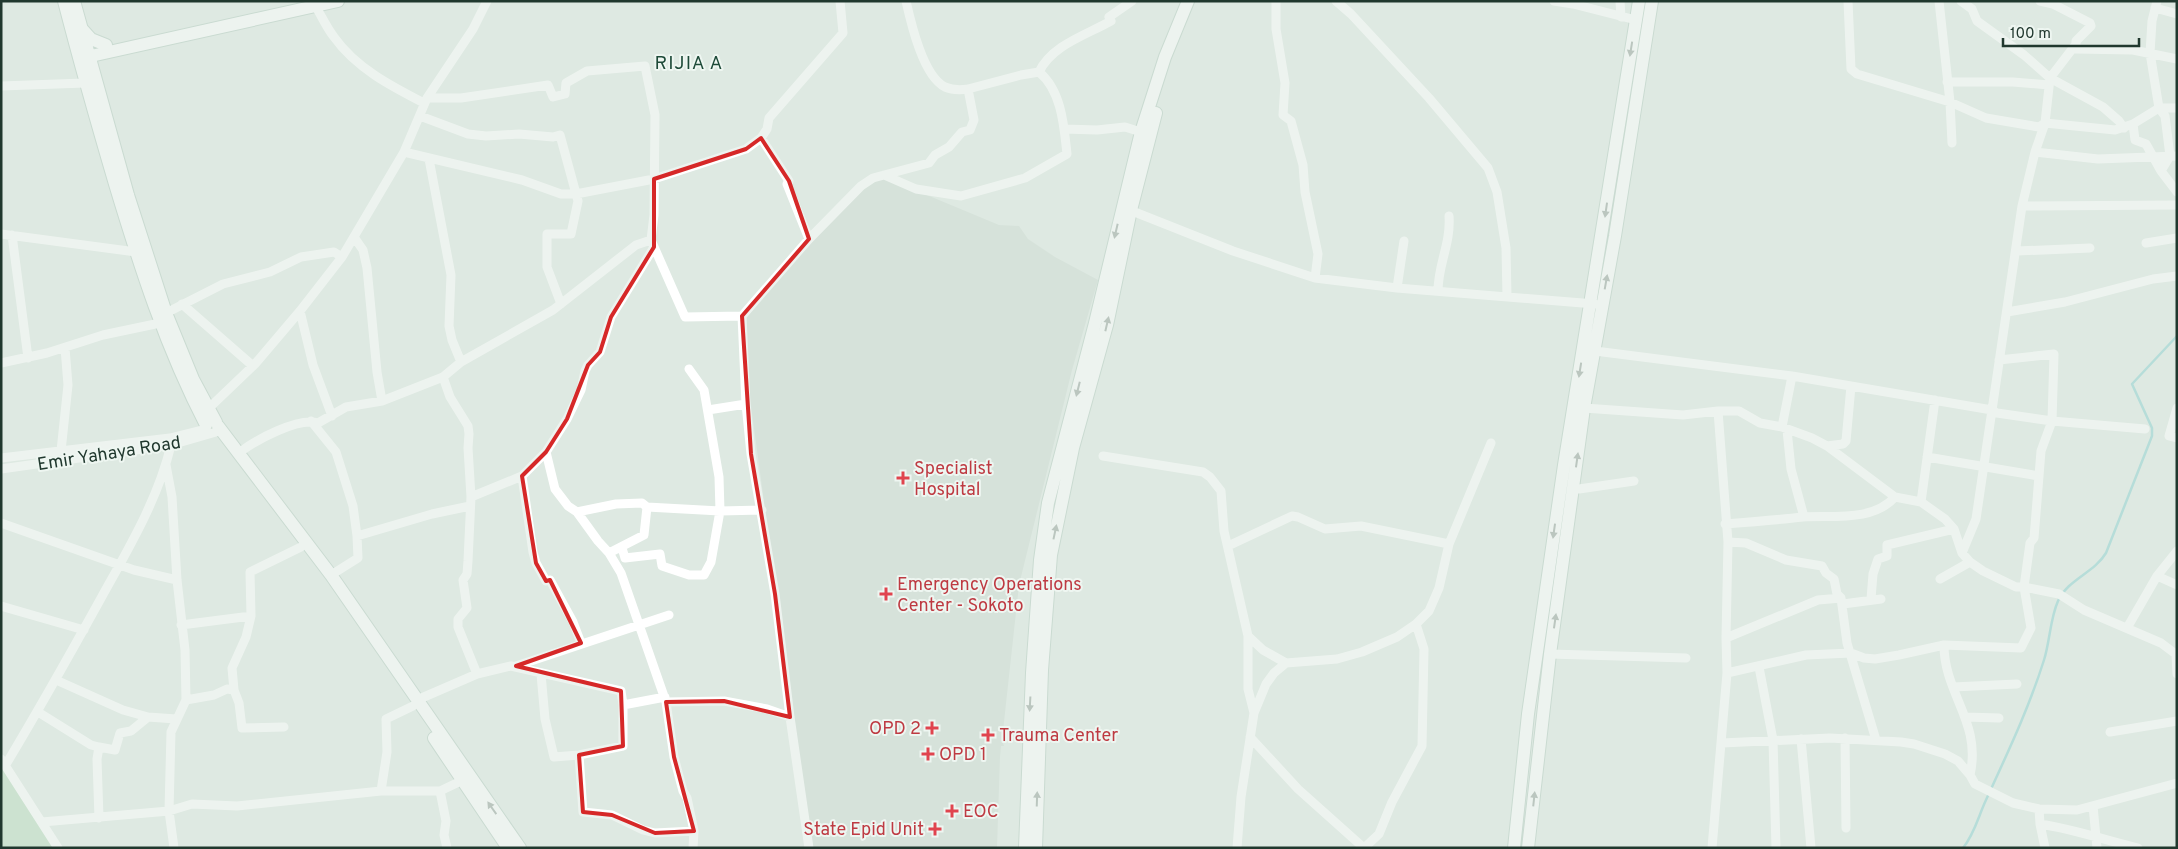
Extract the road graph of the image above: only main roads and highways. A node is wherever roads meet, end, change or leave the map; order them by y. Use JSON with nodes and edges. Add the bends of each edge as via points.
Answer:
{"nodes":[{"id":1,"x":64,"y":1,"type":"edge"},
{"id":2,"x":74,"y":1,"type":"edge"},
{"id":3,"x":338,"y":1,"type":"edge"},
{"id":4,"x":1188,"y":1,"type":"edge"},
{"id":5,"x":1197,"y":1,"type":"edge"},
{"id":6,"x":1639,"y":1,"type":"edge"},
{"id":7,"x":1652,"y":1,"type":"edge"},
{"id":8,"x":311,"y":4,"type":"edge"},
{"id":9,"x":81,"y":27,"type":"junction"},
{"id":10,"x":107,"y":49,"type":"junction"},
{"id":11,"x":83,"y":54,"type":"junction"},
{"id":12,"x":90,"y":82,"type":"junction"},
{"id":13,"x":1126,"y":209,"type":"junction"},
{"id":14,"x":1596,"y":304,"type":"junction"},
{"id":15,"x":163,"y":318,"type":"junction"},
{"id":16,"x":213,"y":427,"type":"junction"},
{"id":17,"x":415,"y":703,"type":"junction"},
{"id":18,"x":508,"y":848,"type":"edge"},
{"id":19,"x":520,"y":848,"type":"edge"},
{"id":20,"x":1025,"y":848,"type":"edge"},
{"id":21,"x":1036,"y":848,"type":"edge"},
{"id":22,"x":1514,"y":848,"type":"edge"},
{"id":23,"x":1528,"y":848,"type":"edge"}],
"edges":[{"from":1,"to":11,"type":"main road"},
{"from":2,"to":9,"type":"main road"},
{"from":3,"to":8,"type":"main road"},
{"from":4,"to":13,"type":"main road","via":[[1165,57],[1141,132]]},
{"from":5,"to":13,"type":"main road","via":[[1168,73]]},
{"from":6,"to":14,"type":"main road","one_way":true},
{"from":14,"to":7,"type":"main road","one_way":true},
{"from":8,"to":10,"type":"main road"},
{"from":9,"to":10,"type":"main road","via":[[90,39]]},
{"from":9,"to":11,"type":"main road"},
{"from":10,"to":11,"type":"main road"},
{"from":10,"to":12,"type":"main road"},
{"from":11,"to":12,"type":"main road"},
{"from":12,"to":15,"type":"main road","via":[[128,195]]},
{"from":12,"to":15,"type":"main road","via":[[136,252]]},
{"from":13,"to":20,"type":"main road","one_way":true,"via":[[1048,503],[1040,560],[1032,673]]},
{"from":21,"to":13,"type":"main road","one_way":true,"via":[[1042,670],[1051,555],[1073,448],[1106,325]]},
{"from":14,"to":22,"type":"main road","one_way":true,"via":[[1564,465],[1528,714]]},
{"from":23,"to":14,"type":"main road","one_way":true,"via":[[1550,654],[1584,408],[1595,351]]},
{"from":15,"to":16,"type":"main road","via":[[209,408]]},
{"from":15,"to":16,"type":"main road","via":[[178,369]]},
{"from":16,"to":17,"type":"main road"},
{"from":16,"to":17,"type":"main road","via":[[240,452],[331,575]]},
{"from":17,"to":18,"type":"main road","via":[[461,781]]},
{"from":19,"to":17,"type":"main road","one_way":true}]}
